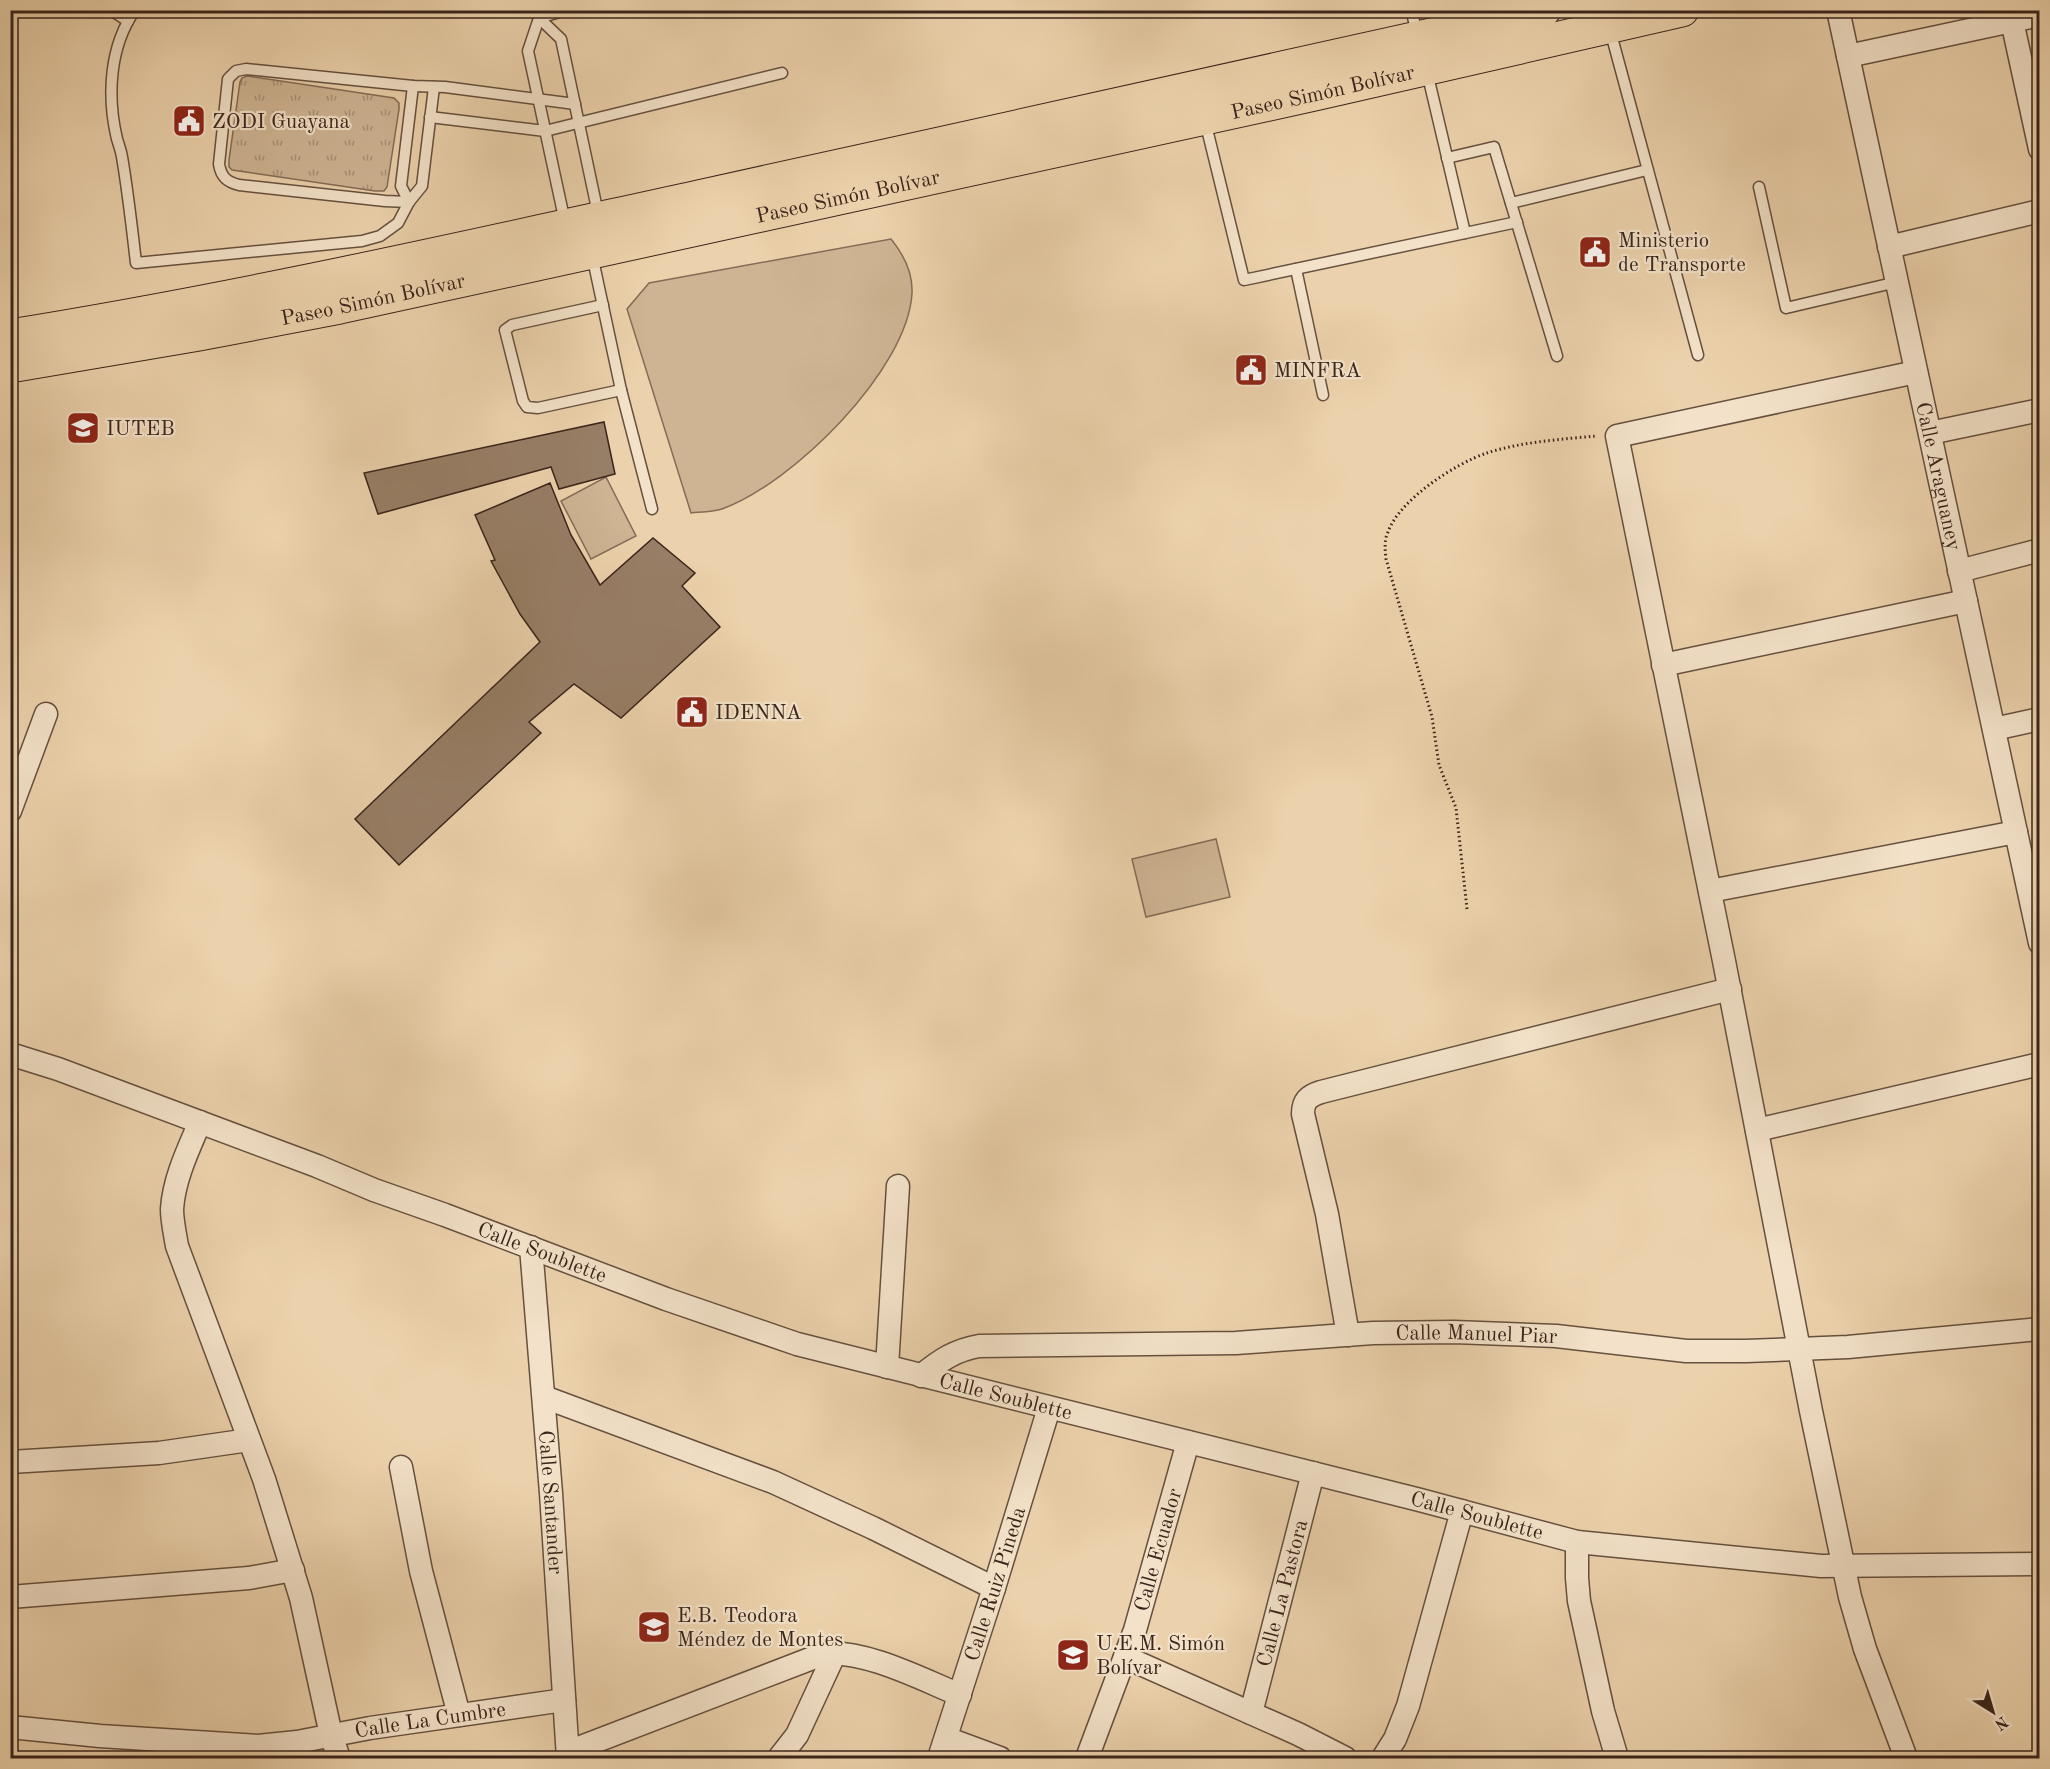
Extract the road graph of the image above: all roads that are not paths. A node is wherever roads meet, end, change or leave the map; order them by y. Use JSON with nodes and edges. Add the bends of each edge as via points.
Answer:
{"nodes":[{"id":1,"x":111,"y":10,"type":"edge"},
{"id":2,"x":135,"y":10,"type":"edge"},
{"id":3,"x":566,"y":10,"type":"edge"},
{"id":4,"x":1544,"y":10,"type":"edge"},
{"id":5,"x":1682,"y":10,"type":"edge"},
{"id":6,"x":1838,"y":10,"type":"edge"},
{"id":7,"x":538,"y":14,"type":"edge"},
{"id":8,"x":2040,"y":15,"type":"edge"},
{"id":9,"x":128,"y":21,"type":"junction"},
{"id":10,"x":2012,"y":21,"type":"junction"},
{"id":11,"x":1609,"y":27,"type":"junction"},
{"id":12,"x":1419,"y":39,"type":"edge"},
{"id":13,"x":1848,"y":56,"type":"junction"},
{"id":14,"x":782,"y":73,"type":"dead end"},
{"id":15,"x":413,"y":87,"type":"junction"},
{"id":16,"x":434,"y":87,"type":"junction"},
{"id":17,"x":539,"y":99,"type":"junction"},
{"id":18,"x":575,"y":104,"type":"junction"},
{"id":19,"x":430,"y":117,"type":"junction"},
{"id":20,"x":1204,"y":118,"type":"junction"},
{"id":21,"x":579,"y":123,"type":"junction"},
{"id":22,"x":545,"y":131,"type":"junction"},
{"id":23,"x":2040,"y":149,"type":"edge"},
{"id":24,"x":1447,"y":158,"type":"junction"},
{"id":25,"x":1647,"y":170,"type":"junction"},
{"id":26,"x":1759,"y":187,"type":"dead end"},
{"id":27,"x":409,"y":202,"type":"junction"},
{"id":28,"x":1511,"y":203,"type":"junction"},
{"id":29,"x":2040,"y":211,"type":"edge"},
{"id":30,"x":1517,"y":222,"type":"junction"},
{"id":31,"x":1465,"y":233,"type":"junction"},
{"id":32,"x":588,"y":237,"type":"junction"},
{"id":33,"x":1889,"y":247,"type":"junction"},
{"id":34,"x":1296,"y":269,"type":"junction"},
{"id":35,"x":1897,"y":282,"type":"junction"},
{"id":36,"x":603,"y":305,"type":"junction"},
{"id":37,"x":10,"y":336,"type":"edge"},
{"id":38,"x":1698,"y":355,"type":"dead end"},
{"id":39,"x":1557,"y":356,"type":"dead end"},
{"id":40,"x":10,"y":366,"type":"edge"},
{"id":41,"x":1916,"y":372,"type":"junction"},
{"id":42,"x":621,"y":390,"type":"junction"},
{"id":43,"x":1323,"y":395,"type":"dead end"},
{"id":44,"x":2040,"y":410,"type":"edge"},
{"id":45,"x":1930,"y":433,"type":"junction"},
{"id":46,"x":652,"y":509,"type":"dead end"},
{"id":47,"x":2040,"y":550,"type":"edge"},
{"id":48,"x":1959,"y":571,"type":"junction"},
{"id":49,"x":1966,"y":601,"type":"junction"},
{"id":50,"x":1663,"y":664,"type":"junction"},
{"id":51,"x":46,"y":714,"type":"dead end"},
{"id":52,"x":2040,"y":719,"type":"edge"},
{"id":53,"x":1994,"y":729,"type":"junction"},
{"id":54,"x":10,"y":811,"type":"edge"},
{"id":55,"x":2016,"y":832,"type":"junction"},
{"id":56,"x":2033,"y":878,"type":"edge"},
{"id":57,"x":1710,"y":891,"type":"junction"},
{"id":58,"x":2040,"y":942,"type":"edge"},
{"id":59,"x":1730,"y":989,"type":"junction"},
{"id":60,"x":10,"y":1054,"type":"edge"},
{"id":61,"x":2040,"y":1064,"type":"edge"},
{"id":62,"x":200,"y":1122,"type":"junction"},
{"id":63,"x":1757,"y":1130,"type":"junction"},
{"id":64,"x":898,"y":1186,"type":"dead end"},
{"id":65,"x":531,"y":1247,"type":"junction"},
{"id":66,"x":2040,"y":1329,"type":"edge"},
{"id":67,"x":1348,"y":1335,"type":"junction"},
{"id":68,"x":1799,"y":1349,"type":"junction"},
{"id":69,"x":887,"y":1366,"type":"junction"},
{"id":70,"x":921,"y":1376,"type":"junction"},
{"id":71,"x":544,"y":1397,"type":"junction"},
{"id":72,"x":1049,"y":1408,"type":"junction"},
{"id":73,"x":249,"y":1440,"type":"junction"},
{"id":74,"x":1188,"y":1442,"type":"junction"},
{"id":75,"x":10,"y":1462,"type":"edge"},
{"id":76,"x":401,"y":1467,"type":"dead end"},
{"id":77,"x":1313,"y":1473,"type":"junction"},
{"id":78,"x":1462,"y":1511,"type":"junction"},
{"id":79,"x":1577,"y":1542,"type":"junction"},
{"id":80,"x":2040,"y":1564,"type":"edge"},
{"id":81,"x":1844,"y":1566,"type":"junction"},
{"id":82,"x":292,"y":1570,"type":"junction"},
{"id":83,"x":994,"y":1588,"type":"junction"},
{"id":84,"x":10,"y":1597,"type":"edge"},
{"id":85,"x":835,"y":1653,"type":"junction"},
{"id":86,"x":1125,"y":1657,"type":"junction"},
{"id":87,"x":960,"y":1695,"type":"junction"},
{"id":88,"x":564,"y":1700,"type":"junction"},
{"id":89,"x":1251,"y":1713,"type":"junction"},
{"id":90,"x":459,"y":1715,"type":"junction"},
{"id":91,"x":10,"y":1727,"type":"edge"},
{"id":92,"x":331,"y":1736,"type":"junction"},
{"id":93,"x":943,"y":1748,"type":"edge"},
{"id":94,"x":251,"y":1752,"type":"edge"},
{"id":95,"x":568,"y":1755,"type":"edge"},
{"id":96,"x":1900,"y":1755,"type":"edge"},
{"id":97,"x":339,"y":1758,"type":"edge"},
{"id":98,"x":779,"y":1758,"type":"edge"},
{"id":99,"x":1000,"y":1758,"type":"edge"},
{"id":100,"x":1088,"y":1758,"type":"edge"},
{"id":101,"x":1346,"y":1758,"type":"edge"},
{"id":102,"x":1383,"y":1758,"type":"edge"},
{"id":103,"x":1617,"y":1758,"type":"edge"}],
"edges":[{"from":1,"to":9,"type":"lane"},
{"from":2,"to":9,"type":"lane"},
{"from":3,"to":7,"type":"lane"},
{"from":4,"to":12,"type":"main road","name":"Paseo Simón Bolívar"},
{"from":5,"to":11,"type":"main road","name":"Paseo Simón Bolívar"},
{"from":6,"to":13,"type":"street","name":"Calle Araguaney"},
{"from":7,"to":17,"type":"lane","via":[[528,51]]},
{"from":7,"to":18,"type":"lane","via":[[561,39]]},
{"from":8,"to":10,"type":"street"},
{"from":9,"to":27,"type":"lane","via":[[115,50],[113,94],[136,263],[374,239],[398,223]]},
{"from":10,"to":13,"type":"street"},
{"from":10,"to":23,"type":"street"},
{"from":11,"to":12,"type":"main road","name":"Paseo Simón Bolívar"},
{"from":11,"to":25,"type":"lane"},
{"from":12,"to":20,"type":"main road","name":"Paseo Simón Bolívar"},
{"from":12,"to":24,"type":"lane"},
{"from":12,"to":32,"type":"main road","name":"Paseo Simón Bolívar"},
{"from":13,"to":33,"type":"street","name":"Calle Araguaney"},
{"from":14,"to":21,"type":"lane"},
{"from":15,"to":16,"type":"lane"},
{"from":15,"to":27,"type":"lane","via":[[401,186]]},
{"from":15,"to":27,"type":"lane","via":[[236,71],[226,87],[219,164],[224,178],[239,185]]},
{"from":16,"to":17,"type":"lane"},
{"from":16,"to":19,"type":"lane"},
{"from":17,"to":18,"type":"lane"},
{"from":17,"to":22,"type":"lane"},
{"from":18,"to":21,"type":"lane"},
{"from":19,"to":22,"type":"lane"},
{"from":19,"to":27,"type":"lane","via":[[422,186]]},
{"from":20,"to":32,"type":"main road","name":"Paseo Simón Bolívar"},
{"from":20,"to":34,"type":"lane","via":[[1244,280]]},
{"from":21,"to":22,"type":"lane"},
{"from":21,"to":32,"type":"lane","via":[[596,204]]},
{"from":22,"to":32,"type":"lane","via":[[563,213]]},
{"from":24,"to":28,"type":"lane","via":[[1494,147]]},
{"from":24,"to":31,"type":"lane"},
{"from":25,"to":28,"type":"lane"},
{"from":25,"to":38,"type":"lane"},
{"from":26,"to":35,"type":"lane","via":[[1786,308]]},
{"from":28,"to":30,"type":"lane"},
{"from":29,"to":33,"type":"street"},
{"from":30,"to":31,"type":"lane"},
{"from":30,"to":39,"type":"lane"},
{"from":31,"to":34,"type":"lane"},
{"from":32,"to":36,"type":"lane"},
{"from":32,"to":37,"type":"main road","name":"Paseo Simón Bolívar","via":[[333,276]]},
{"from":32,"to":40,"type":"main road","name":"Paseo Simón Bolívar","via":[[340,307]]},
{"from":33,"to":35,"type":"street","name":"Calle Araguaney"},
{"from":34,"to":43,"type":"lane"},
{"from":35,"to":41,"type":"street","name":"Calle Araguaney"},
{"from":36,"to":42,"type":"lane"},
{"from":36,"to":42,"type":"lane","via":[[512,325],[505,330],[527,406],[538,408]]},
{"from":41,"to":45,"type":"street","name":"Calle Araguaney"},
{"from":41,"to":50,"type":"street","via":[[1617,436]]},
{"from":42,"to":46,"type":"lane"},
{"from":44,"to":45,"type":"street"},
{"from":45,"to":48,"type":"street","name":"Calle Araguaney"},
{"from":47,"to":48,"type":"street"},
{"from":48,"to":49,"type":"street","name":"Calle Araguaney"},
{"from":49,"to":50,"type":"street"},
{"from":49,"to":53,"type":"street","name":"Calle Araguaney"},
{"from":50,"to":57,"type":"street"},
{"from":51,"to":54,"type":"street"},
{"from":52,"to":53,"type":"street"},
{"from":53,"to":55,"type":"street","name":"Calle Araguaney"},
{"from":55,"to":56,"type":"street","name":"Calle Araguaney"},
{"from":55,"to":57,"type":"street"},
{"from":56,"to":58,"type":"street","name":"Calle Araguaney"},
{"from":57,"to":59,"type":"street"},
{"from":59,"to":63,"type":"street"},
{"from":59,"to":67,"type":"street","via":[[1308,1098],[1303,1114],[1329,1225]]},
{"from":60,"to":62,"type":"street","name":"Calle Soublette"},
{"from":61,"to":63,"type":"street"},
{"from":62,"to":65,"type":"street","name":"Calle Soublette"},
{"from":62,"to":73,"type":"street","via":[[175,1194],[174,1229],[186,1274]]},
{"from":63,"to":68,"type":"street"},
{"from":64,"to":69,"type":"street"},
{"from":65,"to":69,"type":"street","name":"Calle Soublette","via":[[727,1321],[797,1344]]},
{"from":65,"to":71,"type":"street","name":"Calle Santander"},
{"from":66,"to":68,"type":"street","name":"Calle Manuel Piar"},
{"from":67,"to":68,"type":"street","name":"Calle Manuel Piar","via":[[1454,1332],[1556,1336],[1686,1351]]},
{"from":67,"to":70,"type":"street","name":"Calle Manuel Piar","via":[[1236,1343],[980,1346],[961,1349],[939,1360]]},
{"from":68,"to":81,"type":"street"},
{"from":69,"to":70,"type":"street","name":"Calle Soublette"},
{"from":70,"to":72,"type":"street","name":"Calle Soublette"},
{"from":71,"to":83,"type":"street","via":[[773,1482]]},
{"from":71,"to":88,"type":"street","name":"Calle Santander"},
{"from":72,"to":74,"type":"street","name":"Calle Soublette"},
{"from":72,"to":83,"type":"street","name":"Calle Ruiz Pineda"},
{"from":73,"to":75,"type":"street","via":[[159,1453]]},
{"from":73,"to":82,"type":"street"},
{"from":74,"to":77,"type":"street","name":"Calle Soublette"},
{"from":74,"to":86,"type":"street","name":"Calle Ecuador"},
{"from":76,"to":90,"type":"street","via":[[421,1571]]},
{"from":77,"to":78,"type":"street","name":"Calle Soublette"},
{"from":77,"to":89,"type":"street","name":"Calle La Pastora"},
{"from":78,"to":79,"type":"street","name":"Calle Soublette"},
{"from":78,"to":102,"type":"street","via":[[1408,1706]]},
{"from":79,"to":81,"type":"street","name":"Calle Soublette"},
{"from":79,"to":103,"type":"street","via":[[1579,1601]]},
{"from":80,"to":81,"type":"street","name":"Calle Soublette"},
{"from":81,"to":96,"type":"street","via":[[1865,1649]]},
{"from":82,"to":84,"type":"street","via":[[249,1578]]},
{"from":82,"to":92,"type":"street","via":[[309,1629]]},
{"from":83,"to":87,"type":"street","name":"Calle Ruiz Pineda"},
{"from":85,"to":87,"type":"street","via":[[883,1664]]},
{"from":85,"to":95,"type":"street","via":[[794,1664]]},
{"from":85,"to":98,"type":"street","via":[[797,1735]]},
{"from":86,"to":89,"type":"street"},
{"from":86,"to":100,"type":"street","name":"Calle Ecuador"},
{"from":87,"to":93,"type":"street","name":"Calle Ruiz Pineda"},
{"from":88,"to":90,"type":"street","name":"Calle La Cumbre"},
{"from":88,"to":95,"type":"street","name":"Calle Santander"},
{"from":89,"to":101,"type":"street"},
{"from":90,"to":92,"type":"street","name":"Calle La Cumbre"},
{"from":91,"to":94,"type":"street","name":"Calle La Cumbre"},
{"from":92,"to":94,"type":"street","name":"Calle La Cumbre"},
{"from":92,"to":97,"type":"street"},
{"from":93,"to":99,"type":"street"}]}
